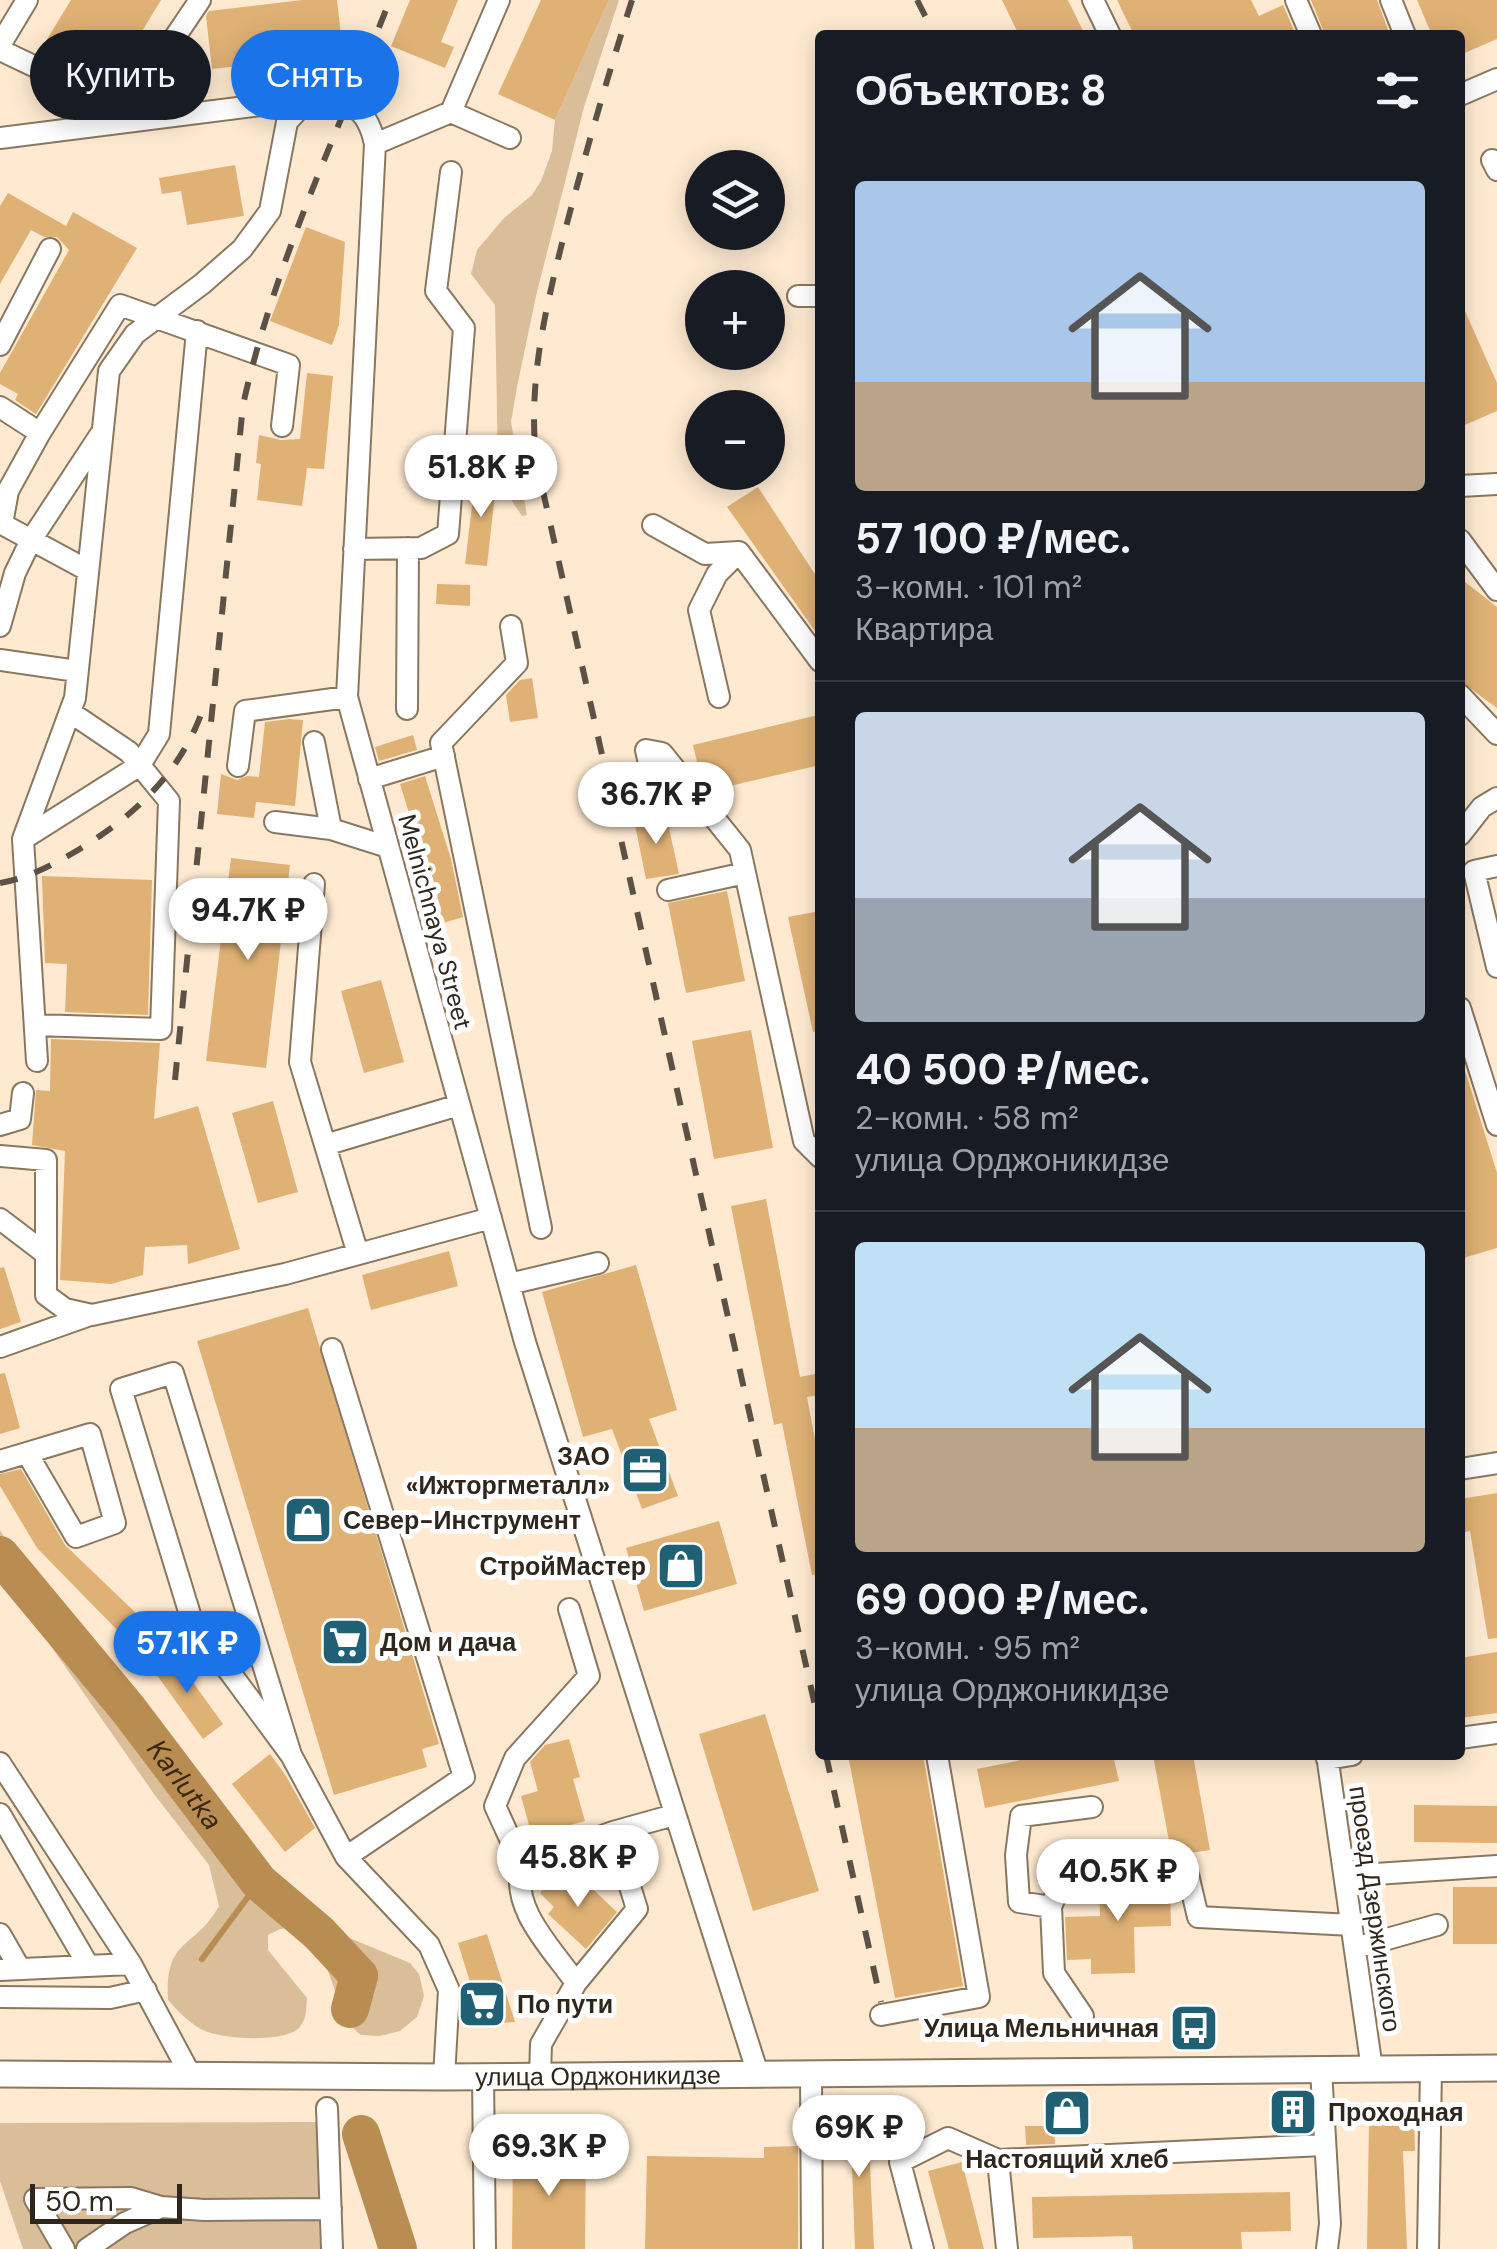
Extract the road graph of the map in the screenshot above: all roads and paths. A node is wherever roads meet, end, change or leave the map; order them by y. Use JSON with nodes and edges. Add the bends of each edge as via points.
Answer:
{"nodes":[{"id":1,"x":27,"y":0,"type":"edge"},
{"id":2,"x":200,"y":0,"type":"edge"},
{"id":3,"x":500,"y":0,"type":"edge"},
{"id":4,"x":1093,"y":0,"type":"edge"},
{"id":5,"x":1296,"y":0,"type":"edge"},
{"id":6,"x":1391,"y":0,"type":"edge"},
{"id":7,"x":180,"y":30,"type":"edge"},
{"id":8,"x":1108,"y":30,"type":"edge"},
{"id":9,"x":1310,"y":30,"type":"edge"},
{"id":10,"x":1402,"y":30,"type":"edge"},
{"id":11,"x":0,"y":48,"type":"edge"},
{"id":12,"x":30,"y":63,"type":"edge"},
{"id":13,"x":1497,"y":79,"type":"edge"},
{"id":14,"x":1465,"y":92,"type":"edge"},
{"id":15,"x":231,"y":109,"type":"edge"},
{"id":16,"x":450,"y":112,"type":"junction"},
{"id":17,"x":289,"y":120,"type":"edge"},
{"id":18,"x":368,"y":120,"type":"edge"},
{"id":19,"x":0,"y":138,"type":"edge"},
{"id":20,"x":510,"y":138,"type":"dead end"},
{"id":21,"x":375,"y":144,"type":"junction"},
{"id":22,"x":451,"y":172,"type":"dead end"},
{"id":23,"x":50,"y":250,"type":"dead end"},
{"id":24,"x":798,"y":296,"type":"dead end"},
{"id":25,"x":815,"y":296,"type":"edge"},
{"id":26,"x":157,"y":317,"type":"junction"},
{"id":27,"x":197,"y":332,"type":"junction"},
{"id":28,"x":0,"y":346,"type":"edge"},
{"id":29,"x":0,"y":407,"type":"edge"},
{"id":30,"x":282,"y":426,"type":"dead end"},
{"id":31,"x":102,"y":431,"type":"junction"},
{"id":32,"x":40,"y":433,"type":"junction"},
{"id":33,"x":1497,"y":484,"type":"edge"},
{"id":34,"x":1465,"y":486,"type":"edge"},
{"id":35,"x":1,"y":525,"type":"edge"},
{"id":36,"x":653,"y":525,"type":"dead end"},
{"id":37,"x":31,"y":540,"type":"junction"},
{"id":38,"x":1465,"y":547,"type":"edge"},
{"id":39,"x":408,"y":548,"type":"junction"},
{"id":40,"x":354,"y":549,"type":"junction"},
{"id":41,"x":739,"y":552,"type":"junction"},
{"id":42,"x":88,"y":570,"type":"junction"},
{"id":43,"x":1497,"y":590,"type":"edge"},
{"id":44,"x":0,"y":626,"type":"edge"},
{"id":45,"x":511,"y":626,"type":"dead end"},
{"id":46,"x":815,"y":655,"type":"edge"},
{"id":47,"x":0,"y":660,"type":"edge"},
{"id":48,"x":77,"y":672,"type":"junction"},
{"id":49,"x":346,"y":698,"type":"junction"},
{"id":50,"x":719,"y":698,"type":"dead end"},
{"id":51,"x":1465,"y":703,"type":"edge"},
{"id":52,"x":407,"y":709,"type":"dead end"},
{"id":53,"x":70,"y":712,"type":"junction"},
{"id":54,"x":1497,"y":734,"type":"edge"},
{"id":55,"x":314,"y":742,"type":"dead end"},
{"id":56,"x":444,"y":756,"type":"junction"},
{"id":57,"x":140,"y":765,"type":"junction"},
{"id":58,"x":238,"y":766,"type":"dead end"},
{"id":59,"x":369,"y":779,"type":"junction"},
{"id":60,"x":1497,"y":798,"type":"edge"},
{"id":61,"x":658,"y":802,"type":"dead end"},
{"id":62,"x":274,"y":822,"type":"dead end"},
{"id":63,"x":1465,"y":829,"type":"edge"},
{"id":64,"x":331,"y":830,"type":"junction"},
{"id":65,"x":23,"y":840,"type":"junction"},
{"id":66,"x":388,"y":848,"type":"junction"},
{"id":67,"x":1497,"y":866,"type":"edge"},
{"id":68,"x":745,"y":873,"type":"junction"},
{"id":69,"x":314,"y":884,"type":"dead end"},
{"id":70,"x":668,"y":890,"type":"dead end"},
{"id":71,"x":1497,"y":967,"type":"edge"},
{"id":72,"x":1465,"y":1023,"type":"edge"},
{"id":73,"x":35,"y":1025,"type":"junction"},
{"id":74,"x":37,"y":1061,"type":"dead end"},
{"id":75,"x":23,"y":1094,"type":"dead end"},
{"id":76,"x":460,"y":1106,"type":"junction"},
{"id":77,"x":1495,"y":1113,"type":"edge"},
{"id":78,"x":0,"y":1126,"type":"edge"},
{"id":79,"x":325,"y":1145,"type":"junction"},
{"id":80,"x":815,"y":1152,"type":"edge"},
{"id":81,"x":0,"y":1156,"type":"edge"},
{"id":82,"x":491,"y":1218,"type":"junction"},
{"id":83,"x":0,"y":1219,"type":"edge"},
{"id":84,"x":541,"y":1228,"type":"dead end"},
{"id":85,"x":46,"y":1254,"type":"junction"},
{"id":86,"x":358,"y":1254,"type":"junction"},
{"id":87,"x":598,"y":1263,"type":"dead end"},
{"id":88,"x":509,"y":1284,"type":"junction"},
{"id":89,"x":92,"y":1314,"type":"junction"},
{"id":90,"x":0,"y":1347,"type":"edge"},
{"id":91,"x":332,"y":1349,"type":"dead end"},
{"id":92,"x":28,"y":1454,"type":"junction"},
{"id":93,"x":0,"y":1461,"type":"edge"},
{"id":94,"x":1497,"y":1463,"type":"edge"},
{"id":95,"x":1465,"y":1468,"type":"edge"},
{"id":96,"x":570,"y":1609,"type":"dead end"},
{"id":97,"x":1497,"y":1732,"type":"edge"},
{"id":98,"x":1465,"y":1737,"type":"edge"},
{"id":99,"x":290,"y":1755,"type":"junction"},
{"id":100,"x":938,"y":1760,"type":"edge"},
{"id":101,"x":1327,"y":1760,"type":"edge"},
{"id":102,"x":0,"y":1763,"type":"edge"},
{"id":103,"x":1092,"y":1807,"type":"dead end"},
{"id":104,"x":0,"y":1814,"type":"edge"},
{"id":105,"x":674,"y":1815,"type":"junction"},
{"id":106,"x":613,"y":1832,"type":"junction"},
{"id":107,"x":346,"y":1857,"type":"junction"},
{"id":108,"x":522,"y":1865,"type":"junction"},
{"id":109,"x":1497,"y":1866,"type":"edge"},
{"id":110,"x":1345,"y":1876,"type":"junction"},
{"id":111,"x":1050,"y":1906,"type":"junction"},
{"id":112,"x":1352,"y":1925,"type":"junction"},
{"id":113,"x":1437,"y":1925,"type":"dead end"},
{"id":114,"x":0,"y":1934,"type":"edge"},
{"id":115,"x":1356,"y":1948,"type":"junction"},
{"id":116,"x":131,"y":1964,"type":"junction"},
{"id":117,"x":88,"y":1965,"type":"junction"},
{"id":118,"x":10,"y":1970,"type":"edge"},
{"id":119,"x":576,"y":1983,"type":"junction"},
{"id":120,"x":146,"y":1990,"type":"junction"},
{"id":121,"x":0,"y":1998,"type":"edge"},
{"id":122,"x":881,"y":2015,"type":"dead end"},
{"id":123,"x":1083,"y":2016,"type":"dead end"},
{"id":124,"x":1497,"y":2068,"type":"edge"},
{"id":125,"x":1431,"y":2069,"type":"junction"},
{"id":126,"x":1321,"y":2070,"type":"junction"},
{"id":127,"x":1372,"y":2070,"type":"junction"},
{"id":128,"x":0,"y":2074,"type":"edge"},
{"id":129,"x":758,"y":2074,"type":"junction"},
{"id":130,"x":811,"y":2074,"type":"junction"},
{"id":131,"x":540,"y":2075,"type":"junction"},
{"id":132,"x":191,"y":2076,"type":"junction"},
{"id":133,"x":483,"y":2076,"type":"junction"},
{"id":134,"x":444,"y":2077,"type":"junction"},
{"id":135,"x":327,"y":2108,"type":"dead end"},
{"id":136,"x":1324,"y":2145,"type":"junction"},
{"id":137,"x":998,"y":2160,"type":"junction"},
{"id":138,"x":160,"y":2207,"type":"junction"},
{"id":139,"x":331,"y":2209,"type":"junction"},
{"id":140,"x":64,"y":2249,"type":"edge"},
{"id":141,"x":87,"y":2249,"type":"edge"},
{"id":142,"x":332,"y":2249,"type":"edge"},
{"id":143,"x":485,"y":2249,"type":"edge"},
{"id":144,"x":812,"y":2249,"type":"edge"},
{"id":145,"x":923,"y":2249,"type":"edge"},
{"id":146,"x":1007,"y":2249,"type":"edge"},
{"id":147,"x":1327,"y":2249,"type":"edge"},
{"id":148,"x":1428,"y":2249,"type":"edge"}],
"edges":[{"from":1,"to":11,"type":"street"},
{"from":2,"to":7,"type":"street"},
{"from":3,"to":16,"type":"street"},
{"from":4,"to":8,"type":"street"},
{"from":5,"to":9,"type":"street"},
{"from":6,"to":10,"type":"street"},
{"from":11,"to":12,"type":"street"},
{"from":13,"to":14,"type":"street"},
{"from":15,"to":19,"type":"street"},
{"from":16,"to":20,"type":"street"},
{"from":16,"to":21,"type":"street"},
{"from":17,"to":26,"type":"street","via":[[270,211],[242,249]]},
{"from":18,"to":21,"type":"street"},
{"from":21,"to":40,"type":"street","name":"Melnichnaya Street"},
{"from":22,"to":39,"type":"street","via":[[436,291],[464,328],[448,534]]},
{"from":23,"to":28,"type":"street"},
{"from":24,"to":25,"type":"street"},
{"from":26,"to":27,"type":"street"},
{"from":26,"to":31,"type":"street","via":[[109,371]]},
{"from":26,"to":32,"type":"street","via":[[120,306]]},
{"from":27,"to":30,"type":"street","via":[[289,364]]},
{"from":27,"to":57,"type":"street","via":[[159,734]]},
{"from":29,"to":32,"type":"street"},
{"from":31,"to":37,"type":"street"},
{"from":31,"to":42,"type":"street"},
{"from":32,"to":35,"type":"street","via":[[8,491]]},
{"from":33,"to":34,"type":"street"},
{"from":35,"to":37,"type":"street"},
{"from":36,"to":41,"type":"street","via":[[704,554]]},
{"from":37,"to":42,"type":"street"},
{"from":37,"to":44,"type":"street"},
{"from":38,"to":43,"type":"street"},
{"from":39,"to":40,"type":"street"},
{"from":39,"to":52,"type":"street"},
{"from":40,"to":49,"type":"street","name":"Melnichnaya Street"},
{"from":41,"to":46,"type":"street"},
{"from":41,"to":50,"type":"street","via":[[717,574],[699,610]]},
{"from":42,"to":48,"type":"street"},
{"from":45,"to":56,"type":"street","via":[[517,663],[441,743]]},
{"from":47,"to":48,"type":"street"},
{"from":48,"to":53,"type":"street"},
{"from":49,"to":58,"type":"street","via":[[244,711]]},
{"from":49,"to":59,"type":"street","name":"Melnichnaya Street"},
{"from":51,"to":54,"type":"street"},
{"from":53,"to":57,"type":"street"},
{"from":53,"to":65,"type":"street"},
{"from":55,"to":64,"type":"street"},
{"from":56,"to":59,"type":"street"},
{"from":56,"to":84,"type":"street"},
{"from":57,"to":65,"type":"street"},
{"from":57,"to":73,"type":"street","via":[[169,802],[162,1029]]},
{"from":59,"to":66,"type":"street","name":"Melnichnaya Street"},
{"from":60,"to":63,"type":"street"},
{"from":61,"to":68,"type":"street","via":[[646,750],[662,754],[740,850]]},
{"from":62,"to":64,"type":"street"},
{"from":64,"to":66,"type":"street"},
{"from":65,"to":73,"type":"street"},
{"from":66,"to":76,"type":"street","name":"Melnichnaya Street"},
{"from":67,"to":71,"type":"street","via":[[1474,871]]},
{"from":68,"to":70,"type":"street"},
{"from":68,"to":80,"type":"street","via":[[804,1141]]},
{"from":69,"to":79,"type":"street","via":[[300,1062]]},
{"from":72,"to":77,"type":"street"},
{"from":73,"to":74,"type":"street"},
{"from":75,"to":78,"type":"street","via":[[20,1119]]},
{"from":76,"to":79,"type":"street"},
{"from":76,"to":82,"type":"street","name":"Melnichnaya Street"},
{"from":79,"to":86,"type":"street"},
{"from":81,"to":85,"type":"street","via":[[46,1160]]},
{"from":82,"to":86,"type":"street"},
{"from":82,"to":88,"type":"street","name":"Melnichnaya Street"},
{"from":83,"to":85,"type":"street"},
{"from":85,"to":89,"type":"street","via":[[46,1295],[65,1310]]},
{"from":86,"to":89,"type":"street"},
{"from":87,"to":88,"type":"street"},
{"from":88,"to":105,"type":"street","name":"Melnichnaya Street"},
{"from":89,"to":90,"type":"street"},
{"from":91,"to":107,"type":"street","via":[[464,1777]]},
{"from":92,"to":92,"type":"street","via":[[90,1434],[116,1523],[76,1537]]},
{"from":92,"to":93,"type":"street"},
{"from":94,"to":95,"type":"street"},
{"from":96,"to":108,"type":"street","via":[[589,1676],[514,1758],[495,1806]]},
{"from":97,"to":98,"type":"street"},
{"from":99,"to":99,"type":"street","via":[[174,1373],[121,1389],[192,1621]]},
{"from":99,"to":107,"type":"street"},
{"from":100,"to":122,"type":"street","via":[[979,1998]]},
{"from":101,"to":110,"type":"street","name":"проезд Дзержинского"},
{"from":102,"to":116,"type":"street"},
{"from":103,"to":111,"type":"street","via":[[1021,1816],[1020,1902]]},
{"from":104,"to":117,"type":"street"},
{"from":105,"to":106,"type":"street"},
{"from":105,"to":129,"type":"street","name":"Melnichnaya Street"},
{"from":106,"to":108,"type":"street"},
{"from":106,"to":119,"type":"street","via":[[637,1910]]},
{"from":107,"to":134,"type":"street","via":[[430,1945],[448,1990]]},
{"from":108,"to":119,"type":"street","via":[[522,1905]]},
{"from":109,"to":110,"type":"street"},
{"from":110,"to":112,"type":"street","name":"проезд Дзержинского"},
{"from":111,"to":112,"type":"street","via":[[1069,1862],[1186,1866],[1198,1918]]},
{"from":111,"to":123,"type":"street","via":[[1054,1973]]},
{"from":112,"to":115,"type":"street","name":"проезд Дзержинского"},
{"from":113,"to":115,"type":"street"},
{"from":114,"to":118,"type":"street"},
{"from":115,"to":127,"type":"street","name":"проезд Дзержинского"},
{"from":116,"to":117,"type":"street"},
{"from":116,"to":120,"type":"street"},
{"from":117,"to":118,"type":"street"},
{"from":119,"to":131,"type":"street","via":[[541,2044]]},
{"from":120,"to":121,"type":"street","via":[[110,1998]]},
{"from":120,"to":132,"type":"street"},
{"from":124,"to":125,"type":"main road","name":"улица Орджоникидзе"},
{"from":125,"to":127,"type":"main road","name":"улица Орджоникидзе"},
{"from":125,"to":148,"type":"street"},
{"from":126,"to":127,"type":"main road","name":"улица Орджоникидзе"},
{"from":126,"to":130,"type":"main road","name":"улица Орджоникидзе"},
{"from":126,"to":136,"type":"street"},
{"from":128,"to":132,"type":"main road","name":"улица Орджоникидзе"},
{"from":129,"to":130,"type":"main road","name":"улица Орджоникидзе"},
{"from":129,"to":131,"type":"main road","name":"улица Орджоникидзе"},
{"from":130,"to":144,"type":"street"},
{"from":131,"to":133,"type":"main road","name":"улица Орджоникидзе"},
{"from":132,"to":134,"type":"main road","name":"улица Орджоникидзе"},
{"from":133,"to":134,"type":"main road","name":"улица Орджоникидзе"},
{"from":133,"to":143,"type":"street"},
{"from":135,"to":139,"type":"street"},
{"from":136,"to":137,"type":"street"},
{"from":136,"to":147,"type":"street"},
{"from":137,"to":145,"type":"street","via":[[948,2138],[900,2162]]},
{"from":137,"to":146,"type":"street"},
{"from":138,"to":139,"type":"street"},
{"from":138,"to":140,"type":"street","via":[[131,2198],[35,2199]]},
{"from":138,"to":141,"type":"street"},
{"from":139,"to":142,"type":"street"}]}
